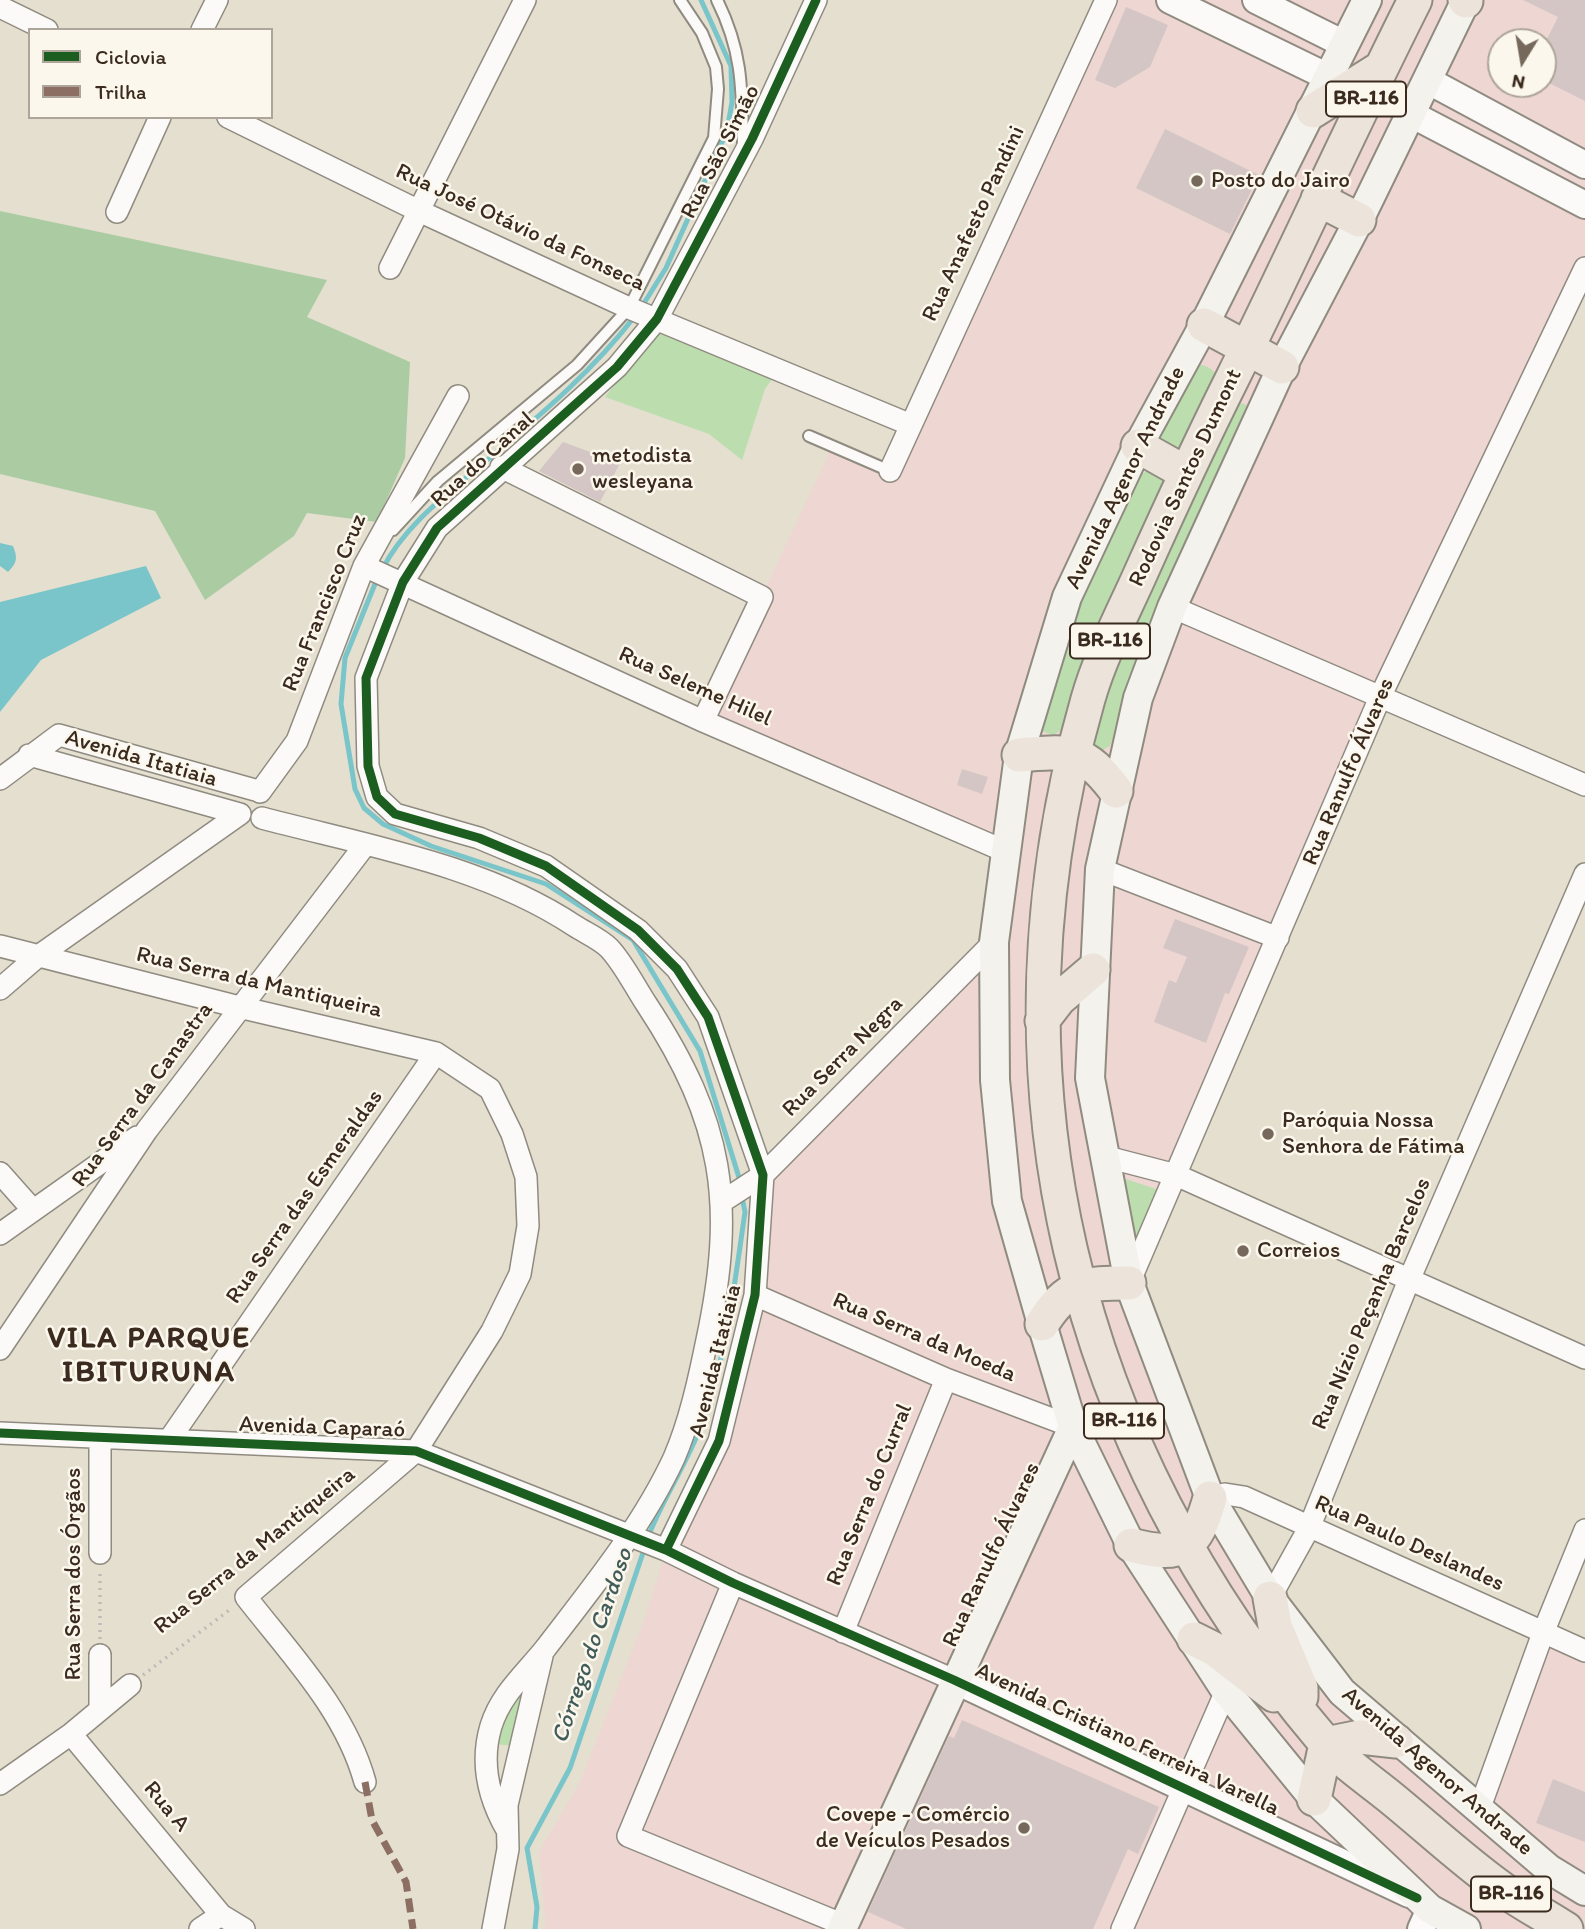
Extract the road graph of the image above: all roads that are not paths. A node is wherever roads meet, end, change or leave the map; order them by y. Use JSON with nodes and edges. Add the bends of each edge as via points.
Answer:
{"nodes":[{"id":1,"x":217,"y":0,"type":"edge"},
{"id":2,"x":526,"y":0,"type":"edge"},
{"id":3,"x":680,"y":0,"type":"edge"},
{"id":4,"x":717,"y":0,"type":"edge"},
{"id":5,"x":816,"y":0,"type":"edge"},
{"id":6,"x":1106,"y":0,"type":"edge"},
{"id":7,"x":1170,"y":0,"type":"edge"},
{"id":8,"x":1256,"y":0,"type":"edge"},
{"id":9,"x":1367,"y":0,"type":"edge"},
{"id":10,"x":1415,"y":0,"type":"edge"},
{"id":11,"x":1466,"y":0,"type":"edge"},
{"id":12,"x":0,"y":8,"type":"edge"},
{"id":13,"x":43,"y":28,"type":"edge"},
{"id":14,"x":203,"y":28,"type":"edge"},
{"id":15,"x":1343,"y":44,"type":"junction"},
{"id":16,"x":1381,"y":68,"type":"junction"},
{"id":17,"x":1328,"y":78,"type":"junction"},
{"id":18,"x":1427,"y":80,"type":"junction"},
{"id":19,"x":1312,"y":111,"type":"junction"},
{"id":20,"x":1411,"y":114,"type":"junction"},
{"id":21,"x":159,"y":119,"type":"edge"},
{"id":22,"x":232,"y":119,"type":"edge"},
{"id":23,"x":743,"y":156,"type":"junction"},
{"id":24,"x":1585,"y":165,"type":"edge"},
{"id":25,"x":1318,"y":200,"type":"junction"},
{"id":26,"x":1585,"y":205,"type":"edge"},
{"id":27,"x":419,"y":211,"type":"junction"},
{"id":28,"x":117,"y":212,"type":"dead end"},
{"id":29,"x":1359,"y":220,"type":"junction"},
{"id":30,"x":390,"y":268,"type":"dead end"},
{"id":31,"x":1585,"y":268,"type":"edge"},
{"id":32,"x":629,"y":308,"type":"junction"},
{"id":33,"x":657,"y":319,"type":"junction"},
{"id":34,"x":1204,"y":325,"type":"junction"},
{"id":35,"x":1248,"y":347,"type":"junction"},
{"id":36,"x":1282,"y":367,"type":"junction"},
{"id":37,"x":458,"y":396,"type":"dead end"},
{"id":38,"x":911,"y":425,"type":"junction"},
{"id":39,"x":809,"y":436,"type":"dead end"},
{"id":40,"x":1138,"y":446,"type":"junction"},
{"id":41,"x":501,"y":467,"type":"junction"},
{"id":42,"x":890,"y":471,"type":"joint"},
{"id":43,"x":1186,"y":473,"type":"junction"},
{"id":44,"x":364,"y":566,"type":"junction"},
{"id":45,"x":403,"y":582,"type":"junction"},
{"id":46,"x":1172,"y":607,"type":"junction"},
{"id":47,"x":1381,"y":695,"type":"junction"},
{"id":48,"x":703,"y":721,"type":"junction"},
{"id":49,"x":1076,"y":753,"type":"junction"},
{"id":50,"x":29,"y":755,"type":"junction"},
{"id":51,"x":1019,"y":755,"type":"junction"},
{"id":52,"x":0,"y":779,"type":"edge"},
{"id":53,"x":1585,"y":785,"type":"edge"},
{"id":54,"x":257,"y":791,"type":"junction"},
{"id":55,"x":1116,"y":791,"type":"junction"},
{"id":56,"x":240,"y":814,"type":"junction"},
{"id":57,"x":395,"y":814,"type":"joint"},
{"id":58,"x":262,"y":818,"type":"junction"},
{"id":59,"x":365,"y":845,"type":"junction"},
{"id":60,"x":1007,"y":852,"type":"junction"},
{"id":61,"x":1100,"y":869,"type":"junction"},
{"id":62,"x":1585,"y":874,"type":"edge"},
{"id":63,"x":1278,"y":938,"type":"junction"},
{"id":64,"x":994,"y":942,"type":"junction"},
{"id":65,"x":0,"y":946,"type":"edge"},
{"id":66,"x":37,"y":957,"type":"junction"},
{"id":67,"x":1093,"y":970,"type":"junction"},
{"id":68,"x":0,"y":989,"type":"edge"},
{"id":69,"x":239,"y":1007,"type":"junction"},
{"id":70,"x":1042,"y":1021,"type":"junction"},
{"id":71,"x":436,"y":1053,"type":"junction"},
{"id":72,"x":147,"y":1130,"type":"junction"},
{"id":73,"x":1103,"y":1156,"type":"junction"},
{"id":74,"x":0,"y":1173,"type":"edge"},
{"id":75,"x":763,"y":1175,"type":"junction"},
{"id":76,"x":1175,"y":1175,"type":"junction"},
{"id":77,"x":723,"y":1201,"type":"junction"},
{"id":78,"x":32,"y":1209,"type":"junction"},
{"id":79,"x":0,"y":1234,"type":"edge"},
{"id":80,"x":1409,"y":1280,"type":"junction"},
{"id":81,"x":1129,"y":1283,"type":"junction"},
{"id":82,"x":1079,"y":1288,"type":"junction"},
{"id":83,"x":755,"y":1295,"type":"junction"},
{"id":84,"x":1042,"y":1324,"type":"junction"},
{"id":85,"x":0,"y":1349,"type":"edge"},
{"id":86,"x":1585,"y":1358,"type":"edge"},
{"id":87,"x":946,"y":1379,"type":"junction"},
{"id":88,"x":1073,"y":1427,"type":"junction"},
{"id":89,"x":0,"y":1433,"type":"edge"},
{"id":90,"x":100,"y":1439,"type":"junction"},
{"id":91,"x":169,"y":1440,"type":"junction"},
{"id":92,"x":416,"y":1451,"type":"junction"},
{"id":93,"x":1210,"y":1498,"type":"junction"},
{"id":94,"x":1309,"y":1528,"type":"junction"},
{"id":95,"x":1585,"y":1530,"type":"edge"},
{"id":96,"x":630,"y":1535,"type":"junction"},
{"id":97,"x":1131,"y":1545,"type":"junction"},
{"id":98,"x":1187,"y":1546,"type":"junction"},
{"id":99,"x":666,"y":1550,"type":"junction"},
{"id":100,"x":100,"y":1553,"type":"road end"},
{"id":101,"x":733,"y":1583,"type":"junction"},
{"id":102,"x":1270,"y":1598,"type":"junction"},
{"id":103,"x":843,"y":1632,"type":"junction"},
{"id":104,"x":1543,"y":1633,"type":"junction"},
{"id":105,"x":1194,"y":1639,"type":"junction"},
{"id":106,"x":543,"y":1651,"type":"junction"},
{"id":107,"x":1585,"y":1651,"type":"edge"},
{"id":108,"x":100,"y":1655,"type":"road end"},
{"id":109,"x":954,"y":1680,"type":"junction"},
{"id":110,"x":130,"y":1685,"type":"road end"},
{"id":111,"x":1226,"y":1691,"type":"junction"},
{"id":112,"x":100,"y":1708,"type":"junction"},
{"id":113,"x":1301,"y":1710,"type":"junction"},
{"id":114,"x":71,"y":1734,"type":"junction"},
{"id":115,"x":1396,"y":1741,"type":"junction"},
{"id":116,"x":1326,"y":1744,"type":"junction"},
{"id":117,"x":365,"y":1782,"type":"dead end"},
{"id":118,"x":0,"y":1784,"type":"edge"},
{"id":119,"x":1183,"y":1787,"type":"junction"},
{"id":120,"x":1314,"y":1799,"type":"junction"},
{"id":121,"x":1479,"y":1810,"type":"junction"},
{"id":122,"x":507,"y":1830,"type":"junction"},
{"id":123,"x":1585,"y":1891,"type":"edge"},
{"id":124,"x":1423,"y":1912,"type":"edge"},
{"id":125,"x":221,"y":1914,"type":"junction"},
{"id":126,"x":846,"y":1928,"type":"edge"},
{"id":127,"x":200,"y":1929,"type":"edge"},
{"id":128,"x":244,"y":1929,"type":"edge"},
{"id":129,"x":493,"y":1929,"type":"edge"},
{"id":130,"x":1122,"y":1929,"type":"edge"},
{"id":131,"x":1466,"y":1929,"type":"edge"},
{"id":132,"x":1566,"y":1929,"type":"edge"}],
"edges":[{"from":1,"to":14,"type":"street"},
{"from":2,"to":27,"type":"street"},
{"from":3,"to":32,"type":"lane","name":"Rua do Canal","via":[[702,33],[716,67],[714,138]]},
{"from":4,"to":23,"type":"lane","via":[[736,42]]},
{"from":5,"to":23,"type":"street","name":"Rua São Simão"},
{"from":6,"to":38,"type":"street","name":"Rua Anafesto Pandini"},
{"from":7,"to":17,"type":"street"},
{"from":8,"to":15,"type":"street"},
{"from":9,"to":15,"type":"main road","name":"Avenida Agenor Andrade"},
{"from":10,"to":16,"type":"highway","name":"Rodovia Santos Dumont","number":"BR-116"},
{"from":11,"to":18,"type":"main road","name":"Avenida Agenor Andrade"},
{"from":12,"to":13,"type":"street"},
{"from":15,"to":17,"type":"main road","name":"Avenida Agenor Andrade"},
{"from":16,"to":19,"type":"highway"},
{"from":16,"to":25,"type":"highway","name":"Rodovia Santos Dumont","number":"BR-116"},
{"from":17,"to":19,"type":"main road","name":"Avenida Agenor Andrade"},
{"from":18,"to":20,"type":"main road","name":"Avenida Agenor Andrade"},
{"from":18,"to":24,"type":"street"},
{"from":19,"to":34,"type":"main road","name":"Avenida Agenor Andrade"},
{"from":20,"to":26,"type":"street"},
{"from":20,"to":29,"type":"main road","name":"Avenida Agenor Andrade"},
{"from":21,"to":28,"type":"street"},
{"from":22,"to":27,"type":"street","name":"Rua José Otávio da Fonseca"},
{"from":23,"to":33,"type":"street","name":"Rua São Simão"},
{"from":25,"to":29,"type":"highway"},
{"from":25,"to":35,"type":"highway","name":"Rodovia Santos Dumont","number":"BR-116"},
{"from":27,"to":30,"type":"street"},
{"from":27,"to":32,"type":"street","name":"Rua José Otávio da Fonseca"},
{"from":29,"to":36,"type":"main road","name":"Avenida Agenor Andrade"},
{"from":31,"to":47,"type":"street","name":"Rua Ranulfo Álvares"},
{"from":32,"to":33,"type":"street","name":"Rua José Otávio da Fonseca"},
{"from":32,"to":44,"type":"lane","name":"Rua do Canal","via":[[577,365],[438,481]]},
{"from":33,"to":38,"type":"street","name":"Rua José Otávio da Fonseca"},
{"from":33,"to":41,"type":"street","name":"Rua do Canal","via":[[617,367]]},
{"from":34,"to":35,"type":"highway"},
{"from":34,"to":40,"type":"main road","name":"Avenida Agenor Andrade"},
{"from":35,"to":36,"type":"highway"},
{"from":35,"to":43,"type":"highway","name":"Rodovia Santos Dumont","number":"BR-116"},
{"from":36,"to":46,"type":"main road","name":"Avenida Agenor Andrade"},
{"from":37,"to":44,"type":"street","name":"Rua Francisco Cruz"},
{"from":38,"to":42,"type":"street","name":"Rua Anafesto Pandini"},
{"from":39,"to":42,"type":"lane"},
{"from":40,"to":43,"type":"highway"},
{"from":40,"to":51,"type":"main road","name":"Avenida Agenor Andrade","via":[[1066,597]]},
{"from":41,"to":45,"type":"street","name":"Rua do Canal","via":[[437,528]]},
{"from":41,"to":48,"type":"street","via":[[762,597]]},
{"from":43,"to":49,"type":"highway","name":"Rodovia Santos Dumont","number":"BR-116","via":[[1106,649]]},
{"from":44,"to":45,"type":"street","name":"Rua Seleme Hilel"},
{"from":44,"to":54,"type":"street","name":"Rua Francisco Cruz","via":[[297,741]]},
{"from":45,"to":48,"type":"street","name":"Rua Seleme Hilel"},
{"from":45,"to":57,"type":"street","name":"Rua do Canal","via":[[366,678],[369,766],[377,797]]},
{"from":46,"to":47,"type":"street"},
{"from":46,"to":55,"type":"main road","name":"Avenida Agenor Andrade","via":[[1138,698]]},
{"from":47,"to":53,"type":"street"},
{"from":47,"to":63,"type":"street","name":"Rua Ranulfo Álvares"},
{"from":48,"to":60,"type":"street","name":"Rua Seleme Hilel"},
{"from":49,"to":51,"type":"highway"},
{"from":49,"to":55,"type":"highway","via":[[1100,770]]},
{"from":49,"to":70,"type":"highway","name":"Rodovia Santos Dumont","number":"BR-116","via":[[1057,841]]},
{"from":50,"to":52,"type":"street"},
{"from":50,"to":54,"type":"street","name":"Avenida Itatiaia","via":[[59,735]]},
{"from":50,"to":56,"type":"street","name":"Avenida Itatiaia"},
{"from":51,"to":60,"type":"main road","name":"Avenida Agenor Andrade"},
{"from":54,"to":56,"type":"street","name":"Avenida Itatiaia","via":[[245,792],[238,799]]},
{"from":54,"to":58,"type":"street","via":[[268,804]]},
{"from":55,"to":61,"type":"main road","name":"Avenida Agenor Andrade"},
{"from":56,"to":58,"type":"street","name":"Avenida Itatiaia","via":[[248,820]]},
{"from":56,"to":66,"type":"street"},
{"from":57,"to":75,"type":"street","name":"Avenida Itatiaia","via":[[479,838],[546,866],[638,930],[677,970],[708,1017]]},
{"from":58,"to":59,"type":"street","name":"Avenida Itatiaia"},
{"from":59,"to":69,"type":"street","name":"Rua Serra da Canastra"},
{"from":59,"to":77,"type":"street","name":"Avenida Itatiaia","via":[[492,883],[554,912],[609,948],[680,1055],[711,1133]]},
{"from":60,"to":64,"type":"main road","name":"Avenida Agenor Andrade"},
{"from":61,"to":63,"type":"street"},
{"from":61,"to":67,"type":"main road","name":"Avenida Agenor Andrade"},
{"from":62,"to":80,"type":"street","name":"Rua Nízio Peçanha Barcelos"},
{"from":63,"to":76,"type":"street","name":"Rua Ranulfo Álvares"},
{"from":64,"to":75,"type":"street","name":"Rua Serra Negra"},
{"from":64,"to":84,"type":"main road","name":"Avenida Agenor Andrade","via":[[995,1080],[1007,1201]]},
{"from":65,"to":66,"type":"street","name":"Rua Serra da Mantiqueira"},
{"from":66,"to":68,"type":"street"},
{"from":66,"to":69,"type":"street","name":"Rua Serra da Mantiqueira"},
{"from":67,"to":70,"type":"highway","via":[[1059,999]]},
{"from":67,"to":73,"type":"main road","name":"Avenida Agenor Andrade","via":[[1090,1078]]},
{"from":69,"to":71,"type":"street","name":"Rua Serra da Mantiqueira"},
{"from":69,"to":72,"type":"street","name":"Rua Serra da Canastra"},
{"from":70,"to":82,"type":"highway","name":"Rodovia Santos Dumont","number":"BR-116","via":[[1062,1222]]},
{"from":71,"to":91,"type":"street","name":"Rua Serra das Esmeraldas"},
{"from":71,"to":92,"type":"street","name":"Rua Serra da Mantiqueira","via":[[490,1089],[526,1177],[528,1226],[520,1274],[492,1331]]},
{"from":72,"to":78,"type":"street"},
{"from":72,"to":85,"type":"street","name":"Rua Serra da Canastra"},
{"from":73,"to":76,"type":"street"},
{"from":73,"to":81,"type":"main road","name":"Avenida Agenor Andrade"},
{"from":74,"to":78,"type":"street"},
{"from":75,"to":77,"type":"street","name":"Rua Serra Negra"},
{"from":75,"to":83,"type":"street","name":"Avenida Itatiaia"},
{"from":76,"to":80,"type":"street"},
{"from":76,"to":81,"type":"street","name":"Rua Ranulfo Álvares"},
{"from":77,"to":96,"type":"street","name":"Avenida Itatiaia","via":[[720,1269],[697,1387],[674,1457]]},
{"from":78,"to":79,"type":"street"},
{"from":80,"to":86,"type":"street"},
{"from":80,"to":94,"type":"street","name":"Rua Nízio Peçanha Barcelos"},
{"from":81,"to":82,"type":"highway"},
{"from":81,"to":93,"type":"main road","name":"Avenida Agenor Andrade"},
{"from":82,"to":84,"type":"highway","via":[[1057,1300]]},
{"from":82,"to":98,"type":"highway","name":"Rodovia Santos Dumont","number":"BR-116","via":[[1105,1376],[1138,1454]]},
{"from":83,"to":87,"type":"street","name":"Rua Serra da Moeda"},
{"from":83,"to":99,"type":"street","name":"Avenida Itatiaia","via":[[719,1441]]},
{"from":84,"to":88,"type":"main road","name":"Avenida Agenor Andrade"},
{"from":87,"to":88,"type":"street","name":"Rua Serra da Moeda"},
{"from":87,"to":103,"type":"street","name":"Rua Serra do Curral"},
{"from":88,"to":97,"type":"main road","name":"Avenida Agenor Andrade"},
{"from":88,"to":109,"type":"main road","name":"Rua Ranulfo Álvares"},
{"from":89,"to":90,"type":"street","name":"Avenida Caparaó"},
{"from":90,"to":91,"type":"street","name":"Avenida Caparaó"},
{"from":90,"to":100,"type":"street","name":"Rua Serra dos Órgãos"},
{"from":91,"to":92,"type":"street","name":"Avenida Caparaó"},
{"from":92,"to":96,"type":"street","name":"Avenida Caparaó"},
{"from":92,"to":117,"type":"street","name":"Rua Serra da Mantiqueira","via":[[246,1597],[331,1707],[349,1738]]},
{"from":93,"to":94,"type":"street","name":"Rua Paulo Deslandes","via":[[1225,1494],[1244,1497]]},
{"from":93,"to":98,"type":"highway","via":[[1202,1526]]},
{"from":93,"to":102,"type":"main road","name":"Avenida Agenor Andrade"},
{"from":94,"to":102,"type":"street","name":"Rua Nízio Peçanha Barcelos"},
{"from":94,"to":104,"type":"street","name":"Rua Paulo Deslandes"},
{"from":95,"to":104,"type":"street"},
{"from":96,"to":99,"type":"street","name":"Avenida Caparaó"},
{"from":96,"to":106,"type":"street","name":"Avenida Itatiaia"},
{"from":97,"to":98,"type":"highway","via":[[1160,1553]]},
{"from":97,"to":105,"type":"main road","name":"Avenida Agenor Andrade"},
{"from":98,"to":113,"type":"highway","name":"Rodovia Santos Dumont","number":"BR-116","via":[[1231,1620]]},
{"from":99,"to":101,"type":"street","name":"Avenida Cristiano Ferreira Varella"},
{"from":101,"to":103,"type":"street","name":"Avenida Cristiano Ferreira Varella"},
{"from":101,"to":126,"type":"street","via":[[628,1836]]},
{"from":102,"to":113,"type":"highway","via":[[1275,1626],[1301,1688]]},
{"from":102,"to":115,"type":"main road","name":"Avenida Agenor Andrade","via":[[1342,1692]]},
{"from":103,"to":109,"type":"street","name":"Avenida Cristiano Ferreira Varella"},
{"from":104,"to":107,"type":"street","name":"Rua Paulo Deslandes"},
{"from":104,"to":121,"type":"street"},
{"from":105,"to":111,"type":"main road","name":"Avenida Agenor Andrade"},
{"from":105,"to":113,"type":"highway"},
{"from":106,"to":122,"type":"street","via":[[507,1805]]},
{"from":106,"to":122,"type":"street","name":"Avenida Itatiaia","via":[[504,1696],[486,1751],[492,1804]]},
{"from":108,"to":112,"type":"street","name":"Rua Serra dos Órgãos"},
{"from":109,"to":119,"type":"street","name":"Avenida Cristiano Ferreira Varella"},
{"from":109,"to":126,"type":"main road","name":"Rua Ranulfo Álvares"},
{"from":110,"to":112,"type":"street"},
{"from":111,"to":119,"type":"street"},
{"from":111,"to":120,"type":"main road","name":"Avenida Agenor Andrade"},
{"from":112,"to":114,"type":"street"},
{"from":113,"to":116,"type":"highway","name":"Rodovia Santos Dumont","number":"BR-116"},
{"from":114,"to":118,"type":"street"},
{"from":114,"to":125,"type":"street","name":"Rua A"},
{"from":115,"to":116,"type":"highway","via":[[1360,1737]]},
{"from":115,"to":121,"type":"main road","name":"Avenida Agenor Andrade"},
{"from":116,"to":120,"type":"highway"},
{"from":116,"to":132,"type":"highway","name":"Rodovia Santos Dumont","number":"BR-116","via":[[1501,1888]]},
{"from":119,"to":124,"type":"street","name":"Avenida Cristiano Ferreira Varella"},
{"from":119,"to":130,"type":"street"},
{"from":120,"to":124,"type":"main road","name":"Avenida Agenor Andrade"},
{"from":121,"to":123,"type":"main road","name":"Avenida Agenor Andrade","via":[[1549,1869]]},
{"from":122,"to":129,"type":"street","via":[[508,1849]]},
{"from":124,"to":131,"type":"main road","name":"Avenida Agenor Andrade"},
{"from":125,"to":127,"type":"street"},
{"from":125,"to":128,"type":"street","name":"Rua A"}]}
